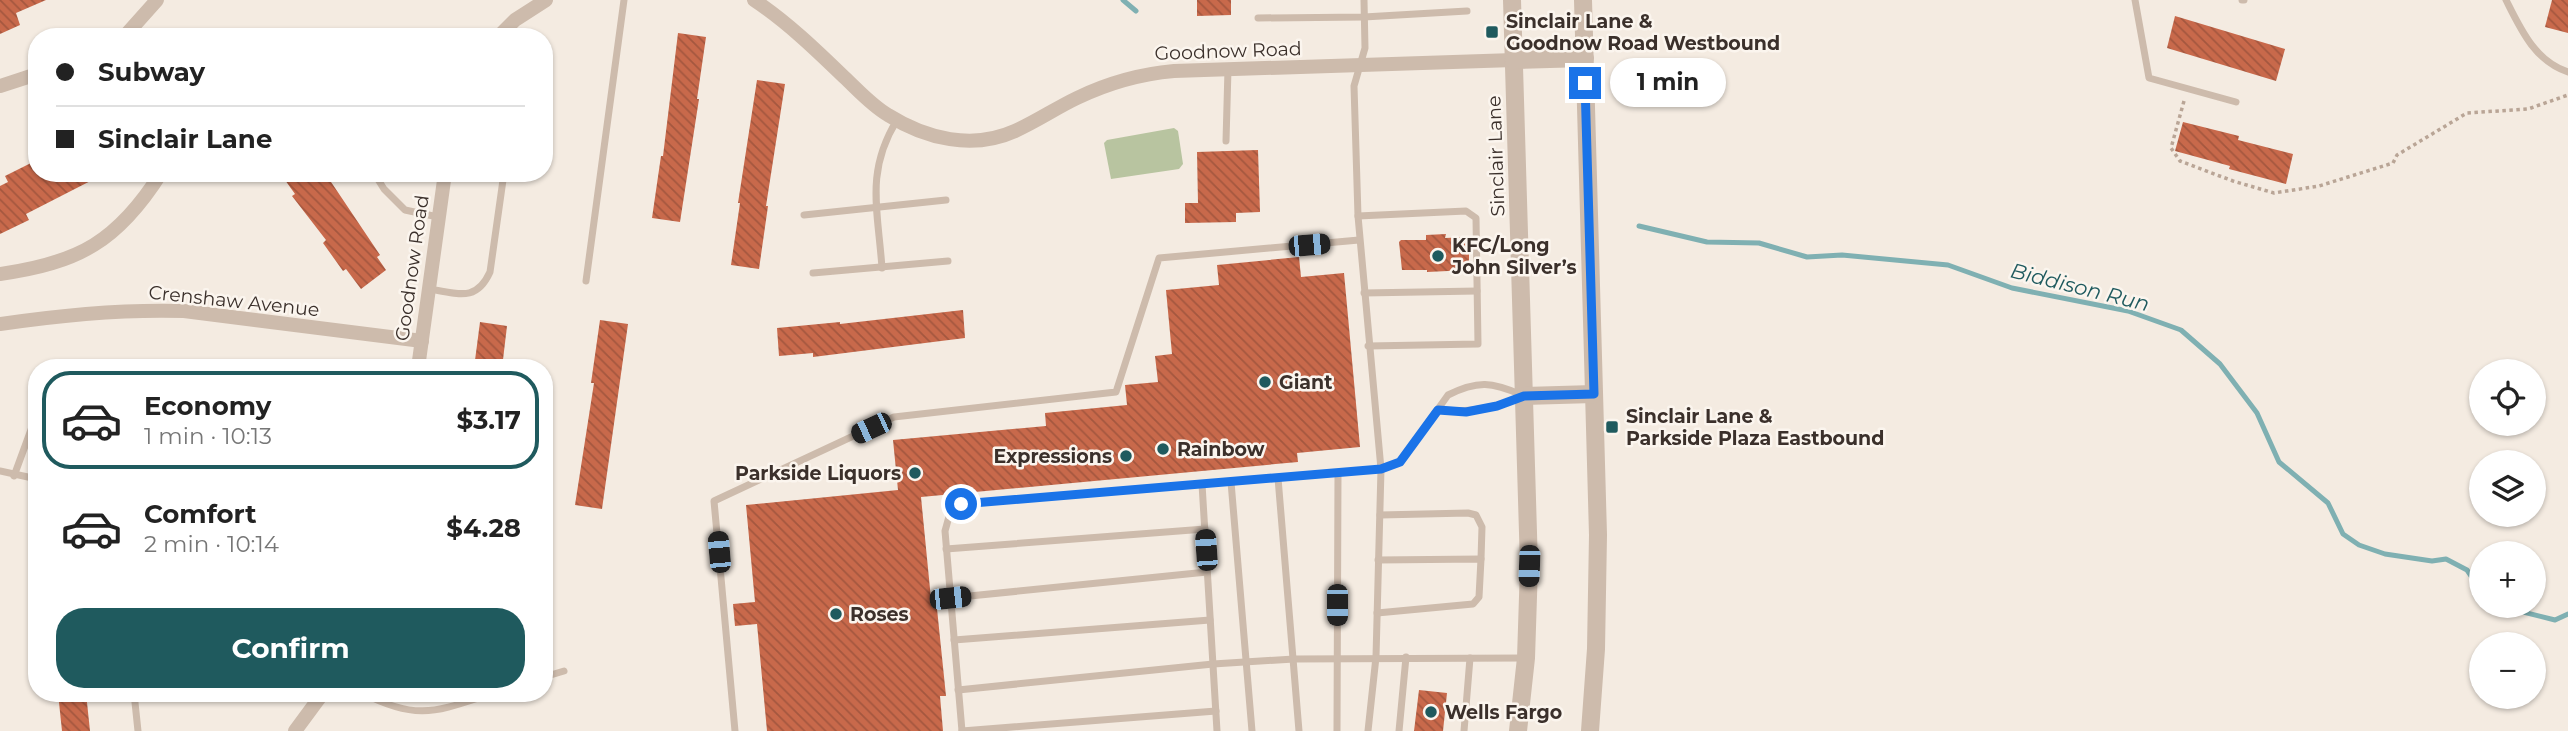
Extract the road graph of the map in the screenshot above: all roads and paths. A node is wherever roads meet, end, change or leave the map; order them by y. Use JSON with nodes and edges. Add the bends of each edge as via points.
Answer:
{"nodes":[{"id":1,"x":158,"y":0,"type":"edge"},
{"id":2,"x":546,"y":0,"type":"edge"},
{"id":3,"x":624,"y":0,"type":"edge"},
{"id":4,"x":754,"y":0,"type":"edge"},
{"id":5,"x":1364,"y":0,"type":"edge"},
{"id":6,"x":1513,"y":0,"type":"edge"},
{"id":7,"x":1583,"y":0,"type":"edge"},
{"id":8,"x":2135,"y":0,"type":"edge"},
{"id":9,"x":2507,"y":0,"type":"edge"},
{"id":10,"x":1467,"y":11,"type":"dead end"},
{"id":11,"x":1364,"y":17,"type":"junction"},
{"id":12,"x":1258,"y":18,"type":"dead end"},
{"id":13,"x":134,"y":28,"type":"edge"},
{"id":14,"x":507,"y":28,"type":"edge"},
{"id":15,"x":1585,"y":58,"type":"junction"},
{"id":16,"x":1514,"y":60,"type":"junction"},
{"id":17,"x":1361,"y":65,"type":"junction"},
{"id":18,"x":1228,"y":69,"type":"junction"},
{"id":19,"x":2568,"y":72,"type":"edge"},
{"id":20,"x":28,"y":77,"type":"edge"},
{"id":21,"x":0,"y":86,"type":"edge"},
{"id":22,"x":2188,"y":88,"type":"junction"},
{"id":23,"x":2568,"y":95,"type":"edge"},
{"id":24,"x":2236,"y":102,"type":"dead end"},
{"id":25,"x":897,"y":120,"type":"junction"},
{"id":26,"x":1226,"y":141,"type":"dead end"},
{"id":27,"x":155,"y":182,"type":"edge"},
{"id":28,"x":380,"y":182,"type":"edge"},
{"id":29,"x":444,"y":182,"type":"edge"},
{"id":30,"x":503,"y":182,"type":"edge"},
{"id":31,"x":946,"y":200,"type":"dead end"},
{"id":32,"x":878,"y":208,"type":"junction"},
{"id":33,"x":804,"y":215,"type":"dead end"},
{"id":34,"x":1358,"y":216,"type":"junction"},
{"id":35,"x":439,"y":217,"type":"junction"},
{"id":36,"x":1359,"y":240,"type":"junction"},
{"id":37,"x":948,"y":261,"type":"dead end"},
{"id":38,"x":882,"y":268,"type":"junction"},
{"id":39,"x":813,"y":273,"type":"dead end"},
{"id":40,"x":0,"y":274,"type":"edge"},
{"id":41,"x":586,"y":281,"type":"dead end"},
{"id":42,"x":428,"y":289,"type":"junction"},
{"id":43,"x":1477,"y":291,"type":"junction"},
{"id":44,"x":1364,"y":293,"type":"junction"},
{"id":45,"x":0,"y":324,"type":"edge"},
{"id":46,"x":422,"y":341,"type":"junction"},
{"id":47,"x":1368,"y":346,"type":"junction"},
{"id":48,"x":419,"y":359,"type":"edge"},
{"id":49,"x":1594,"y":394,"type":"junction"},
{"id":50,"x":1524,"y":396,"type":"junction"},
{"id":51,"x":1438,"y":410,"type":"junction"},
{"id":52,"x":28,"y":439,"type":"edge"},
{"id":53,"x":1381,"y":469,"type":"junction"},
{"id":54,"x":0,"y":471,"type":"edge"},
{"id":55,"x":1338,"y":473,"type":"junction"},
{"id":56,"x":15,"y":476,"type":"junction"},
{"id":57,"x":28,"y":478,"type":"edge"},
{"id":58,"x":1278,"y":478,"type":"junction"},
{"id":59,"x":1231,"y":482,"type":"junction"},
{"id":60,"x":1202,"y":484,"type":"junction"},
{"id":61,"x":1380,"y":515,"type":"junction"},
{"id":62,"x":1205,"y":528,"type":"junction"},
{"id":63,"x":946,"y":549,"type":"junction"},
{"id":64,"x":1481,"y":559,"type":"junction"},
{"id":65,"x":1378,"y":560,"type":"junction"},
{"id":66,"x":1207,"y":572,"type":"junction"},
{"id":67,"x":950,"y":598,"type":"junction"},
{"id":68,"x":1377,"y":613,"type":"junction"},
{"id":69,"x":1210,"y":620,"type":"junction"},
{"id":70,"x":954,"y":640,"type":"junction"},
{"id":71,"x":1376,"y":657,"type":"junction"},
{"id":72,"x":1406,"y":657,"type":"junction"},
{"id":73,"x":1337,"y":658,"type":"junction"},
{"id":74,"x":1470,"y":658,"type":"junction"},
{"id":75,"x":1526,"y":658,"type":"junction"},
{"id":76,"x":1294,"y":659,"type":"junction"},
{"id":77,"x":1247,"y":662,"type":"junction"},
{"id":78,"x":1213,"y":664,"type":"junction"},
{"id":79,"x":564,"y":671,"type":"dead end"},
{"id":80,"x":553,"y":674,"type":"edge"},
{"id":81,"x":958,"y":690,"type":"junction"},
{"id":82,"x":135,"y":702,"type":"edge"},
{"id":83,"x":316,"y":702,"type":"edge"},
{"id":84,"x":383,"y":702,"type":"edge"},
{"id":85,"x":464,"y":702,"type":"edge"},
{"id":86,"x":1216,"y":710,"type":"junction"},
{"id":87,"x":138,"y":731,"type":"edge"},
{"id":88,"x":295,"y":731,"type":"edge"},
{"id":89,"x":735,"y":731,"type":"edge"},
{"id":90,"x":962,"y":731,"type":"edge"},
{"id":91,"x":1217,"y":731,"type":"edge"},
{"id":92,"x":1252,"y":731,"type":"edge"},
{"id":93,"x":1299,"y":731,"type":"edge"},
{"id":94,"x":1337,"y":731,"type":"edge"},
{"id":95,"x":1368,"y":731,"type":"edge"},
{"id":96,"x":1399,"y":731,"type":"edge"},
{"id":97,"x":1464,"y":731,"type":"edge"},
{"id":98,"x":1518,"y":731,"type":"edge"},
{"id":99,"x":1590,"y":731,"type":"edge"}],
"edges":[{"from":1,"to":13,"type":"street"},
{"from":2,"to":14,"type":"street"},
{"from":3,"to":41,"type":"lane"},
{"from":4,"to":25,"type":"street","name":"Goodnow Road","via":[[785,21],[869,101]]},
{"from":5,"to":11,"type":"lane"},
{"from":6,"to":16,"type":"street","name":"Sinclair Lane"},
{"from":7,"to":15,"type":"street"},
{"from":8,"to":22,"type":"lane","via":[[2149,78]]},
{"from":9,"to":19,"type":"lane","via":[[2525,40],[2555,68]]},
{"from":10,"to":11,"type":"lane"},
{"from":11,"to":12,"type":"lane"},
{"from":11,"to":17,"type":"lane"},
{"from":15,"to":16,"type":"street"},
{"from":15,"to":49,"type":"street"},
{"from":16,"to":17,"type":"street","name":"Goodnow Road"},
{"from":16,"to":50,"type":"street","name":"Sinclair Lane"},
{"from":17,"to":18,"type":"street","name":"Goodnow Road"},
{"from":17,"to":34,"type":"lane","via":[[1354,86]]},
{"from":18,"to":25,"type":"street","name":"Goodnow Road","via":[[1146,74],[1112,83],[993,139],[949,140]]},
{"from":18,"to":26,"type":"lane"},
{"from":20,"to":21,"type":"street"},
{"from":22,"to":23,"type":"path","via":[[2171,148],[2180,161],[2274,193],[2319,186],[2393,163],[2398,155],[2467,113],[2528,109]]},
{"from":22,"to":24,"type":"lane"},
{"from":25,"to":32,"type":"lane","via":[[879,156],[875,177]]},
{"from":27,"to":40,"type":"street","via":[[143,202],[110,235],[79,255]]},
{"from":28,"to":35,"type":"lane","via":[[405,210]]},
{"from":29,"to":35,"type":"street","name":"Goodnow Road"},
{"from":30,"to":42,"type":"lane","via":[[490,272],[484,285],[476,292],[459,294]]},
{"from":31,"to":32,"type":"lane"},
{"from":32,"to":33,"type":"lane"},
{"from":32,"to":38,"type":"lane"},
{"from":34,"to":36,"type":"lane"},
{"from":34,"to":43,"type":"lane","via":[[1466,211],[1476,218]]},
{"from":35,"to":42,"type":"street","name":"Goodnow Road"},
{"from":36,"to":44,"type":"lane"},
{"from":36,"to":89,"type":"lane","via":[[1159,258],[1116,392],[894,417],[714,501]]},
{"from":37,"to":38,"type":"lane"},
{"from":38,"to":39,"type":"lane"},
{"from":42,"to":46,"type":"street","name":"Goodnow Road"},
{"from":43,"to":44,"type":"lane"},
{"from":43,"to":47,"type":"lane","via":[[1478,344]]},
{"from":44,"to":47,"type":"lane"},
{"from":45,"to":46,"type":"street","name":"Crenshaw Avenue","via":[[148,310]]},
{"from":46,"to":48,"type":"street","name":"Goodnow Road"},
{"from":47,"to":53,"type":"lane"},
{"from":49,"to":50,"type":"street"},
{"from":49,"to":99,"type":"street","via":[[1598,597]]},
{"from":50,"to":51,"type":"lane","via":[[1466,412]]},
{"from":50,"to":51,"type":"lane","via":[[1496,384],[1475,384],[1448,395]]},
{"from":50,"to":75,"type":"street","name":"Sinclair Lane","via":[[1529,566]]},
{"from":51,"to":53,"type":"lane","via":[[1400,462]]},
{"from":52,"to":56,"type":"lane"},
{"from":53,"to":55,"type":"lane"},
{"from":53,"to":61,"type":"lane"},
{"from":54,"to":56,"type":"lane"},
{"from":55,"to":58,"type":"lane"},
{"from":55,"to":73,"type":"lane"},
{"from":56,"to":57,"type":"lane"},
{"from":58,"to":59,"type":"lane"},
{"from":58,"to":76,"type":"lane"},
{"from":59,"to":60,"type":"lane"},
{"from":59,"to":77,"type":"lane"},
{"from":60,"to":62,"type":"lane"},
{"from":60,"to":63,"type":"lane","via":[[961,504],[946,522]]},
{"from":61,"to":64,"type":"lane","via":[[1476,515],[1482,527]]},
{"from":61,"to":65,"type":"lane"},
{"from":62,"to":63,"type":"lane"},
{"from":62,"to":66,"type":"lane"},
{"from":63,"to":67,"type":"lane"},
{"from":64,"to":65,"type":"lane"},
{"from":64,"to":68,"type":"lane","via":[[1479,597],[1472,604]]},
{"from":65,"to":68,"type":"lane"},
{"from":66,"to":67,"type":"lane"},
{"from":66,"to":69,"type":"lane"},
{"from":67,"to":70,"type":"lane"},
{"from":68,"to":71,"type":"lane"},
{"from":69,"to":70,"type":"lane"},
{"from":69,"to":78,"type":"lane"},
{"from":70,"to":81,"type":"lane"},
{"from":71,"to":72,"type":"lane"},
{"from":71,"to":73,"type":"lane"},
{"from":71,"to":95,"type":"lane"},
{"from":72,"to":74,"type":"lane"},
{"from":72,"to":96,"type":"lane"},
{"from":73,"to":76,"type":"lane"},
{"from":73,"to":94,"type":"lane"},
{"from":74,"to":75,"type":"lane"},
{"from":74,"to":97,"type":"lane"},
{"from":75,"to":98,"type":"street","name":"Sinclair Lane"},
{"from":76,"to":77,"type":"lane"},
{"from":76,"to":93,"type":"lane"},
{"from":77,"to":78,"type":"lane"},
{"from":77,"to":92,"type":"lane"},
{"from":78,"to":81,"type":"lane"},
{"from":78,"to":86,"type":"lane"},
{"from":79,"to":80,"type":"lane"},
{"from":81,"to":90,"type":"lane"},
{"from":82,"to":87,"type":"lane"},
{"from":83,"to":88,"type":"street"},
{"from":84,"to":85,"type":"lane","via":[[414,712]]},
{"from":86,"to":90,"type":"lane"},
{"from":86,"to":91,"type":"lane"}]}
